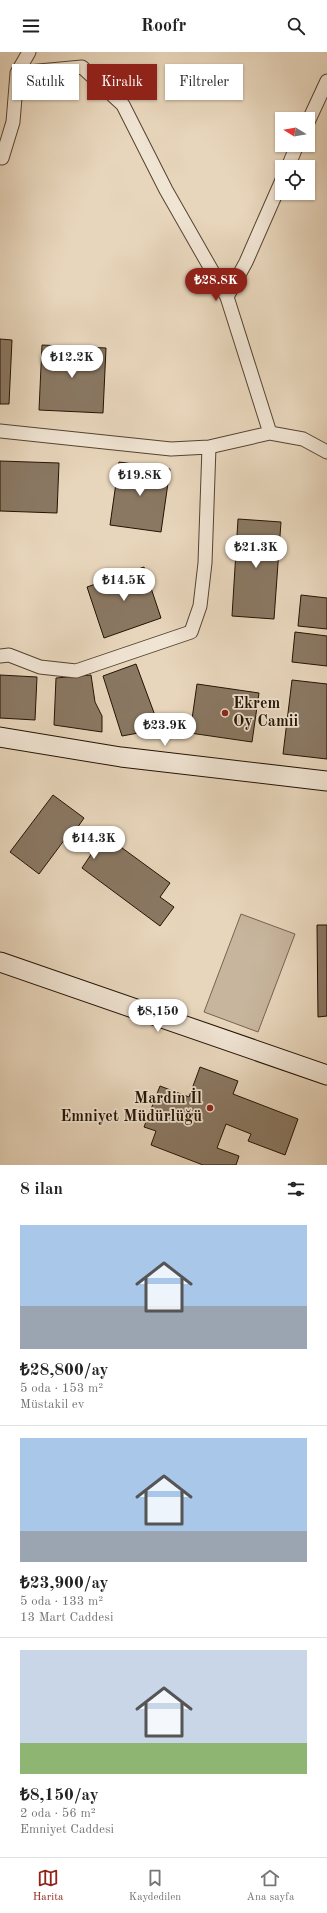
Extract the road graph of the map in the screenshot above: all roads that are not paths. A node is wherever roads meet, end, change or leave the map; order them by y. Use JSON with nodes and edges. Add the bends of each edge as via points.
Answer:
{"nodes":[{"id":1,"x":29,"y":52,"type":"edge"},
{"id":2,"x":22,"y":64,"type":"edge"},
{"id":3,"x":79,"y":67,"type":"edge"},
{"id":4,"x":327,"y":81,"type":"edge"},
{"id":5,"x":15,"y":100,"type":"edge"},
{"id":6,"x":313,"y":112,"type":"edge"},
{"id":7,"x":2,"y":158,"type":"dead end"},
{"id":8,"x":275,"y":196,"type":"edge"},
{"id":9,"x":227,"y":297,"type":"junction"},
{"id":10,"x":0,"y":431,"type":"edge"},
{"id":11,"x":270,"y":432,"type":"junction"},
{"id":12,"x":209,"y":446,"type":"junction"},
{"id":13,"x":327,"y":452,"type":"edge"},
{"id":14,"x":0,"y":656,"type":"edge"},
{"id":15,"x":0,"y":738,"type":"edge"},
{"id":16,"x":327,"y":780,"type":"edge"},
{"id":17,"x":0,"y":962,"type":"edge"},
{"id":18,"x":327,"y":1075,"type":"edge"}],
"edges":[{"from":1,"to":2,"type":"street"},
{"from":3,"to":9,"type":"street","via":[[82,67],[123,105],[166,190]]},
{"from":4,"to":6,"type":"street"},
{"from":5,"to":7,"type":"street","via":[[13,122]]},
{"from":8,"to":9,"type":"street","via":[[246,262]]},
{"from":9,"to":11,"type":"street"},
{"from":10,"to":12,"type":"street","via":[[171,449]]},
{"from":11,"to":12,"type":"street"},
{"from":11,"to":13,"type":"street","via":[[303,439]]},
{"from":12,"to":14,"type":"street","via":[[205,563],[200,606],[192,632],[76,671],[40,667],[9,655]]},
{"from":15,"to":16,"type":"street","via":[[121,757]]},
{"from":17,"to":18,"type":"street"}]}
